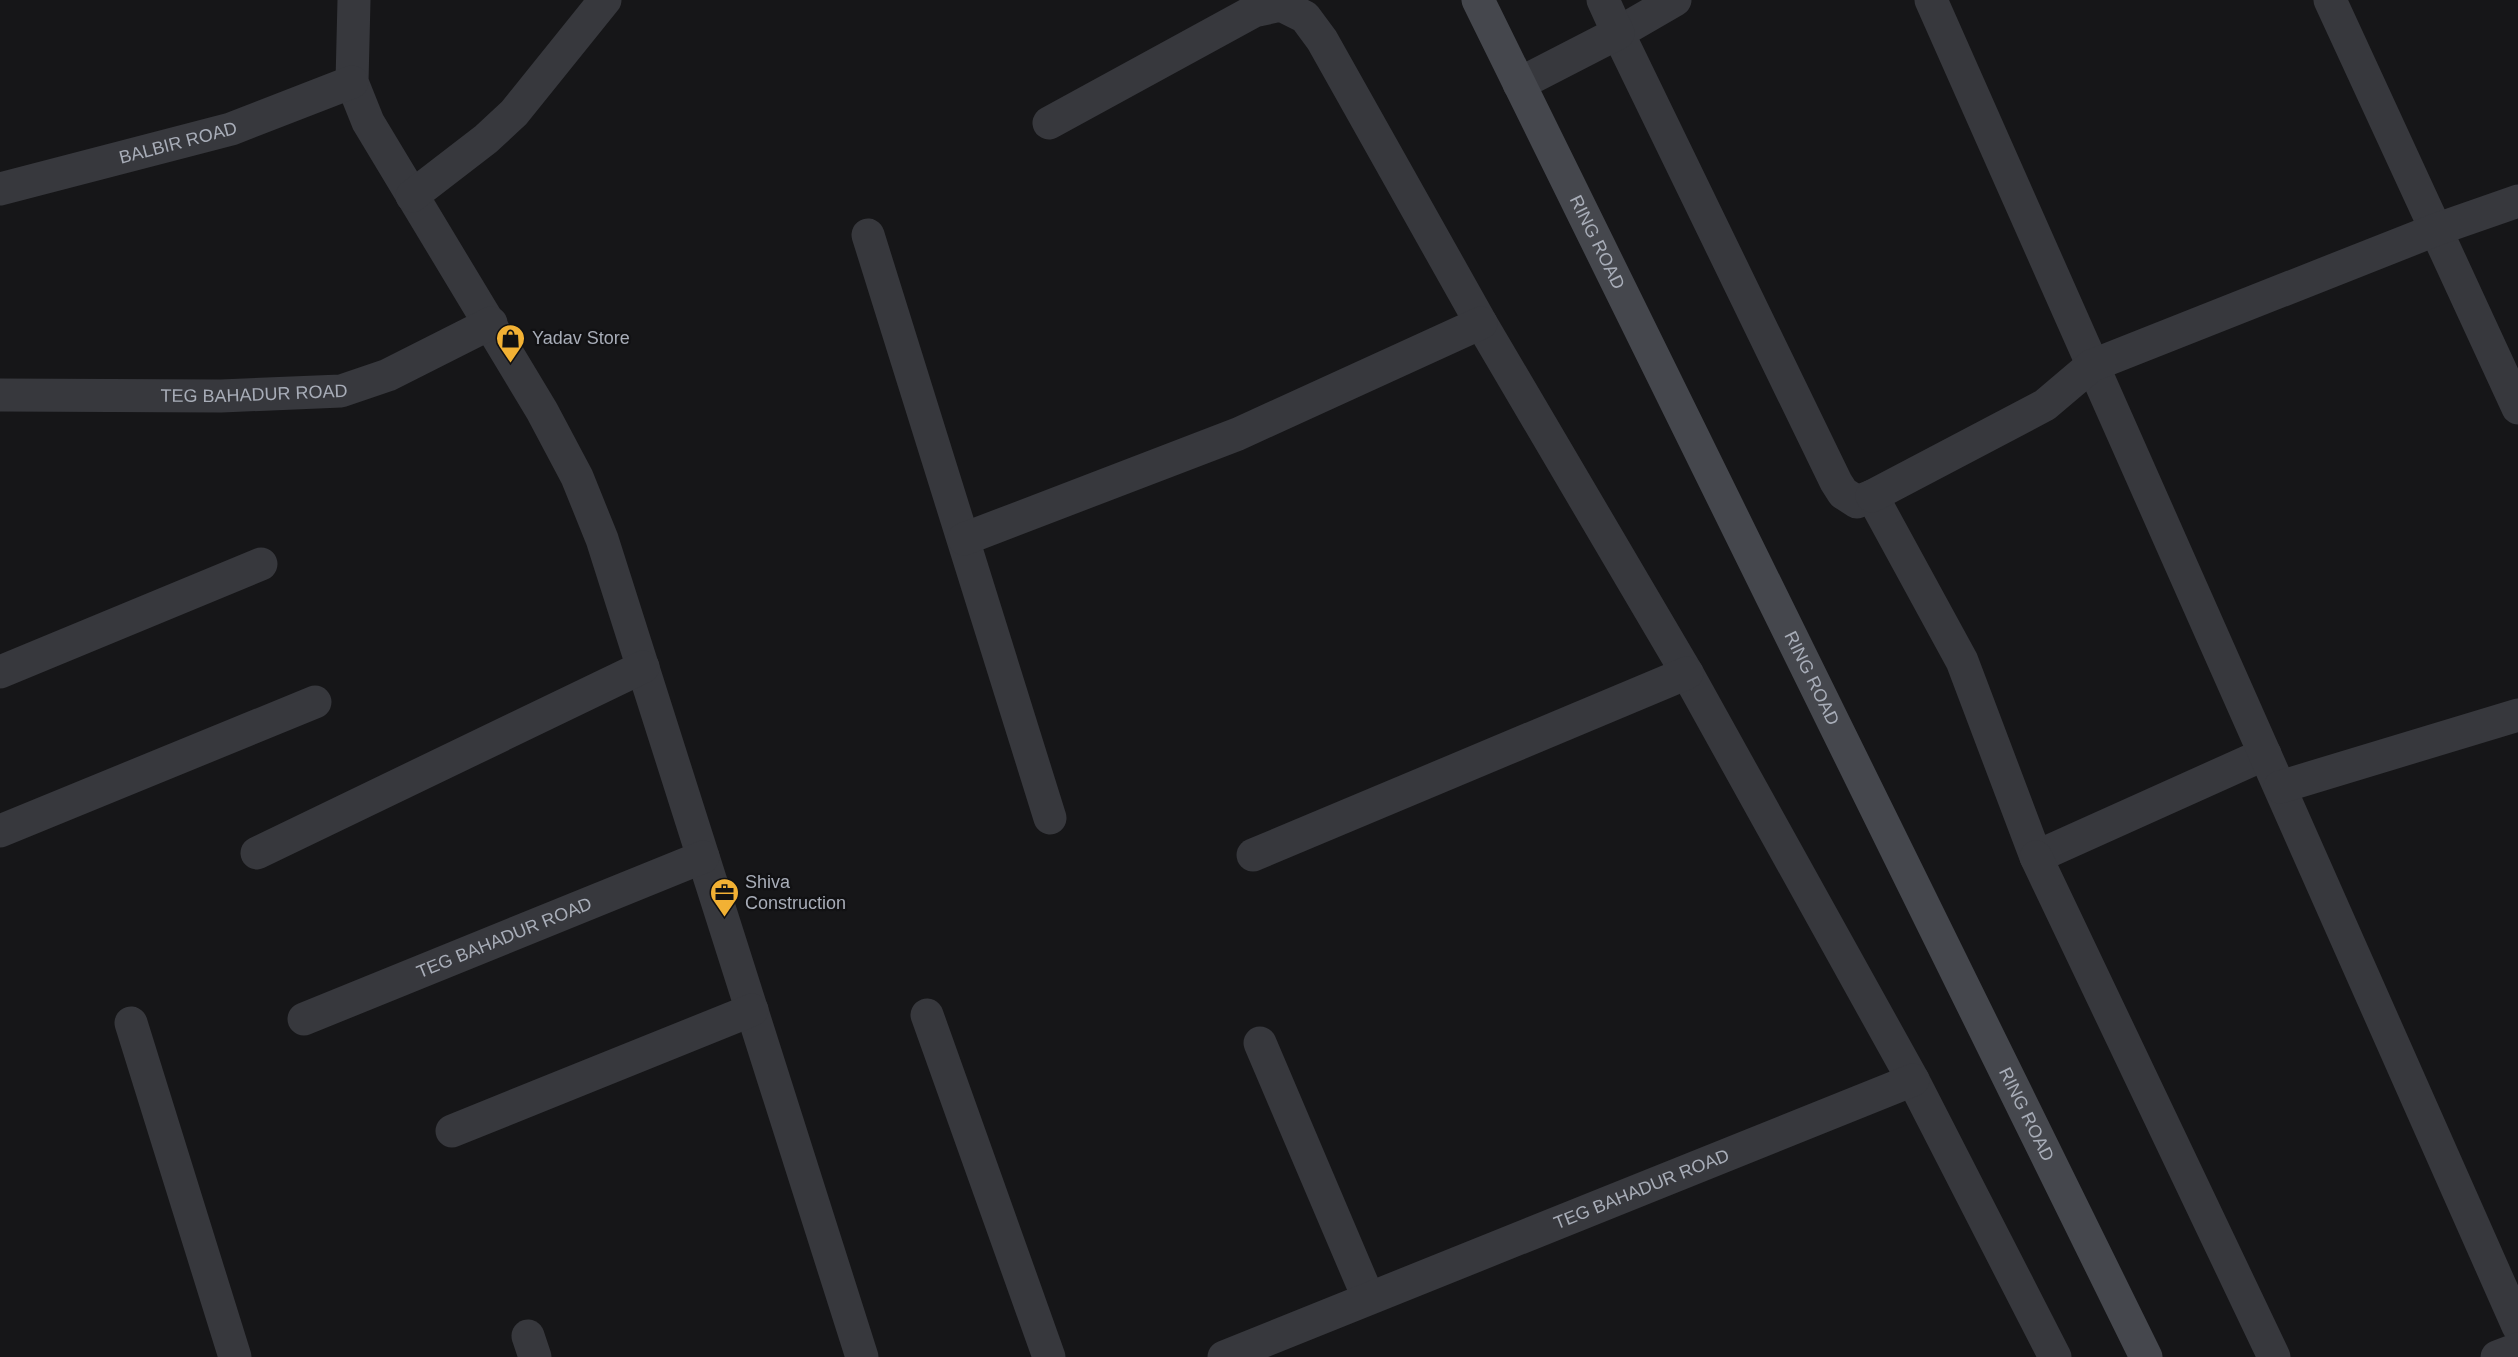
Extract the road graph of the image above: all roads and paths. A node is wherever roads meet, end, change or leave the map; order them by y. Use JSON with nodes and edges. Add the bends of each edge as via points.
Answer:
{"nodes":[{"id":1,"x":354,"y":0,"type":"edge"},
{"id":2,"x":605,"y":0,"type":"edge"},
{"id":3,"x":1478,"y":0,"type":"edge"},
{"id":4,"x":1603,"y":0,"type":"edge"},
{"id":5,"x":1675,"y":0,"type":"edge"},
{"id":6,"x":1931,"y":0,"type":"edge"},
{"id":7,"x":2330,"y":0,"type":"edge"},
{"id":8,"x":1618,"y":33,"type":"junction"},
{"id":9,"x":352,"y":82,"type":"junction"},
{"id":10,"x":1520,"y":84,"type":"junction"},
{"id":11,"x":1049,"y":123,"type":"dead end"},
{"id":12,"x":0,"y":189,"type":"edge"},
{"id":13,"x":412,"y":196,"type":"junction"},
{"id":14,"x":2518,"y":201,"type":"edge"},
{"id":15,"x":2435,"y":230,"type":"junction"},
{"id":16,"x":868,"y":236,"type":"dead end"},
{"id":17,"x":491,"y":323,"type":"junction"},
{"id":18,"x":1482,"y":323,"type":"junction"},
{"id":19,"x":2091,"y":366,"type":"junction"},
{"id":20,"x":0,"y":395,"type":"edge"},
{"id":21,"x":2518,"y":408,"type":"edge"},
{"id":22,"x":1872,"y":496,"type":"junction"},
{"id":23,"x":964,"y":539,"type":"junction"},
{"id":24,"x":261,"y":564,"type":"dead end"},
{"id":25,"x":643,"y":667,"type":"junction"},
{"id":26,"x":0,"y":672,"type":"edge"},
{"id":27,"x":1687,"y":673,"type":"junction"},
{"id":28,"x":315,"y":702,"type":"dead end"},
{"id":29,"x":2518,"y":715,"type":"edge"},
{"id":30,"x":2265,"y":754,"type":"junction"},
{"id":31,"x":2280,"y":787,"type":"junction"},
{"id":32,"x":1050,"y":818,"type":"dead end"},
{"id":33,"x":0,"y":831,"type":"edge"},
{"id":34,"x":256,"y":853,"type":"dead end"},
{"id":35,"x":1254,"y":855,"type":"dead end"},
{"id":36,"x":703,"y":857,"type":"junction"},
{"id":37,"x":2036,"y":857,"type":"junction"},
{"id":38,"x":752,"y":1010,"type":"junction"},
{"id":39,"x":927,"y":1015,"type":"dead end"},
{"id":40,"x":304,"y":1019,"type":"dead end"},
{"id":41,"x":131,"y":1023,"type":"dead end"},
{"id":42,"x":1260,"y":1043,"type":"dead end"},
{"id":43,"x":1913,"y":1080,"type":"junction"},
{"id":44,"x":452,"y":1131,"type":"dead end"},
{"id":45,"x":1368,"y":1298,"type":"junction"},
{"id":46,"x":2518,"y":1326,"type":"edge"},
{"id":47,"x":2518,"y":1349,"type":"edge"},
{"id":48,"x":235,"y":1357,"type":"edge"},
{"id":49,"x":862,"y":1357,"type":"edge"},
{"id":50,"x":1049,"y":1357,"type":"edge"},
{"id":51,"x":1224,"y":1357,"type":"edge"},
{"id":52,"x":2055,"y":1357,"type":"edge"},
{"id":53,"x":2146,"y":1357,"type":"edge"},
{"id":54,"x":2274,"y":1357,"type":"edge"},
{"id":55,"x":2497,"y":1357,"type":"edge"}],
"edges":[{"from":1,"to":9,"type":"street"},
{"from":2,"to":13,"type":"street","via":[[514,113]]},
{"from":3,"to":10,"type":"street","name":"RING ROAD"},
{"from":4,"to":8,"type":"street"},
{"from":5,"to":8,"type":"street"},
{"from":6,"to":19,"type":"street"},
{"from":7,"to":15,"type":"street"},
{"from":8,"to":10,"type":"street"},
{"from":8,"to":22,"type":"street","via":[[1836,482],[1843,494],[1857,502]]},
{"from":9,"to":12,"type":"street","name":"BALBIR ROAD","via":[[231,129]]},
{"from":9,"to":13,"type":"street","via":[[368,122]]},
{"from":10,"to":53,"type":"street","name":"RING ROAD"},
{"from":11,"to":18,"type":"street","via":[[1254,11],[1281,5],[1305,17],[1322,40]]},
{"from":13,"to":17,"type":"street"},
{"from":14,"to":15,"type":"street"},
{"from":15,"to":19,"type":"street"},
{"from":15,"to":21,"type":"street"},
{"from":16,"to":23,"type":"street"},
{"from":17,"to":20,"type":"street","name":"TEG BAHADUR ROAD","via":[[387,375],[341,391],[220,396]]},
{"from":17,"to":25,"type":"street","via":[[577,477],[602,539]]},
{"from":18,"to":23,"type":"street","via":[[1238,434]]},
{"from":18,"to":27,"type":"street"},
{"from":19,"to":22,"type":"street","via":[[2045,405]]},
{"from":19,"to":30,"type":"street"},
{"from":22,"to":37,"type":"street","via":[[1962,661]]},
{"from":23,"to":32,"type":"street"},
{"from":24,"to":26,"type":"street"},
{"from":25,"to":34,"type":"street"},
{"from":25,"to":36,"type":"street"},
{"from":27,"to":35,"type":"street"},
{"from":27,"to":43,"type":"street"},
{"from":28,"to":33,"type":"street"},
{"from":29,"to":31,"type":"street"},
{"from":30,"to":31,"type":"street"},
{"from":30,"to":37,"type":"street"},
{"from":31,"to":46,"type":"street"},
{"from":36,"to":38,"type":"street"},
{"from":36,"to":40,"type":"street","name":"TEG BAHADUR ROAD"},
{"from":37,"to":54,"type":"street"},
{"from":38,"to":44,"type":"street"},
{"from":38,"to":49,"type":"street"},
{"from":39,"to":50,"type":"street"},
{"from":41,"to":48,"type":"street"},
{"from":42,"to":45,"type":"street"},
{"from":43,"to":45,"type":"street","name":"TEG BAHADUR ROAD"},
{"from":43,"to":52,"type":"street"},
{"from":45,"to":51,"type":"street","name":"TEG BAHADUR ROAD"},
{"from":47,"to":55,"type":"street"}]}
